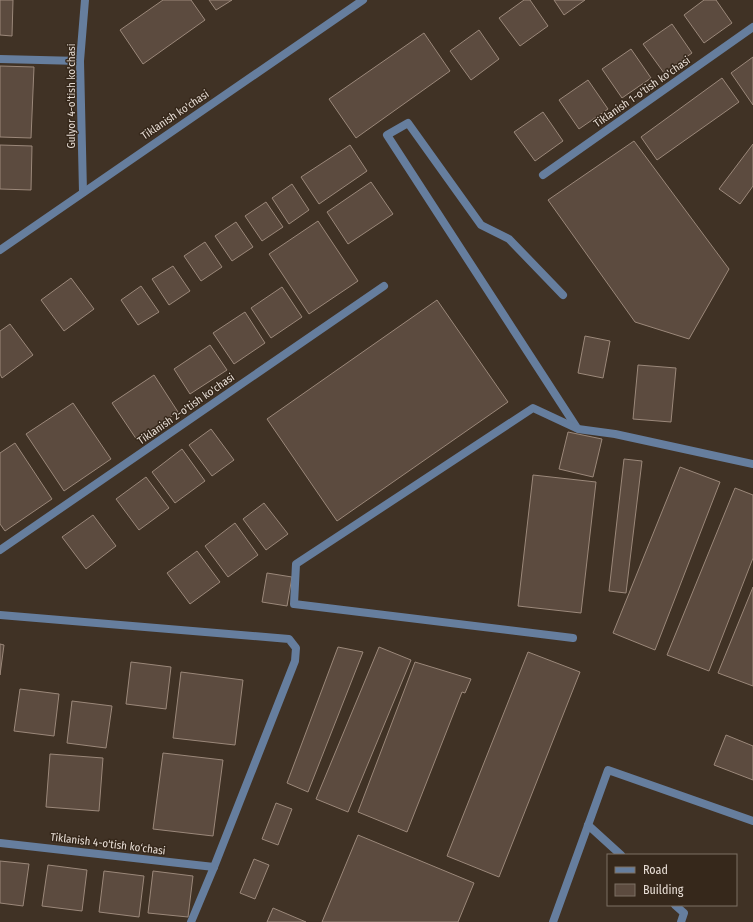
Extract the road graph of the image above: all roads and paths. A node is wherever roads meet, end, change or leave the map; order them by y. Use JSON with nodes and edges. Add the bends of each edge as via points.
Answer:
{"nodes":[{"id":1,"x":85,"y":0,"type":"edge"},
{"id":2,"x":363,"y":0,"type":"edge"},
{"id":3,"x":753,"y":27,"type":"edge"},
{"id":4,"x":0,"y":59,"type":"edge"},
{"id":5,"x":80,"y":61,"type":"junction"},
{"id":6,"x":543,"y":175,"type":"dead end"},
{"id":7,"x":83,"y":192,"type":"junction"},
{"id":8,"x":0,"y":250,"type":"edge"},
{"id":9,"x":384,"y":286,"type":"dead end"},
{"id":10,"x":562,"y":295,"type":"dead end"},
{"id":11,"x":578,"y":429,"type":"junction"},
{"id":12,"x":753,"y":464,"type":"edge"},
{"id":13,"x":0,"y":550,"type":"edge"},
{"id":14,"x":0,"y":615,"type":"edge"},
{"id":15,"x":573,"y":638,"type":"dead end"},
{"id":16,"x":753,"y":820,"type":"edge"},
{"id":17,"x":588,"y":825,"type":"junction"},
{"id":18,"x":0,"y":842,"type":"edge"},
{"id":19,"x":620,"y":854,"type":"edge"},
{"id":20,"x":214,"y":867,"type":"junction"},
{"id":21,"x":676,"y":906,"type":"edge"},
{"id":22,"x":191,"y":922,"type":"edge"},
{"id":23,"x":553,"y":922,"type":"edge"},
{"id":24,"x":681,"y":922,"type":"edge"}],
"edges":[{"from":1,"to":5,"type":"street","name":"Gulyor 4-o'tish ko'chasi"},
{"from":2,"to":7,"type":"street","name":"Tiklanish ko'chasi"},
{"from":3,"to":6,"type":"street","name":"Tiklanish 1-o'tish ko'chasi"},
{"from":4,"to":5,"type":"street"},
{"from":5,"to":7,"type":"street","name":"Gulyor 4-o'tish ko'chasi"},
{"from":7,"to":8,"type":"street","name":"Tiklanish ko'chasi"},
{"from":9,"to":13,"type":"street","name":"Tiklanish 2-o'tish ko'chasi"},
{"from":10,"to":11,"type":"street","via":[[509,239],[482,225],[408,123],[387,135]]},
{"from":11,"to":12,"type":"street","via":[[615,434]]},
{"from":11,"to":15,"type":"street","via":[[533,408],[296,564],[294,604]]},
{"from":14,"to":20,"type":"street","via":[[289,639],[296,648],[296,661]]},
{"from":16,"to":17,"type":"street","via":[[608,770]]},
{"from":17,"to":19,"type":"street"},
{"from":17,"to":23,"type":"street"},
{"from":18,"to":20,"type":"street","name":"Tiklanish 4-o'tish ko‘chasi"},
{"from":20,"to":22,"type":"street"},
{"from":21,"to":24,"type":"street","via":[[684,913]]}]}
